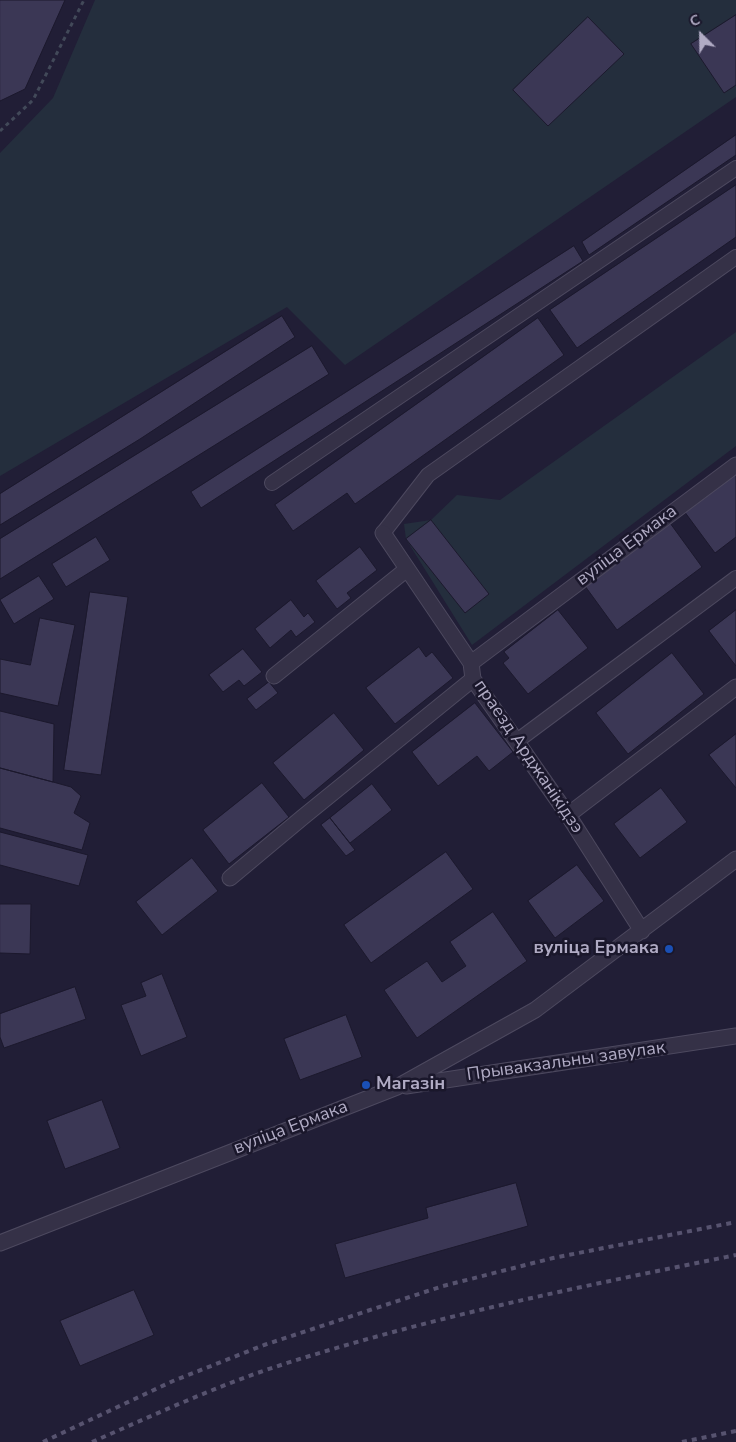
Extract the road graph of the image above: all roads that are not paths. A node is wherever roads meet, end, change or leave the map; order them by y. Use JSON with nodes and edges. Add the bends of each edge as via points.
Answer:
{"nodes":[{"id":1,"x":736,"y":168,"type":"edge"},
{"id":2,"x":736,"y":257,"type":"edge"},
{"id":3,"x":736,"y":465,"type":"edge"},
{"id":4,"x":272,"y":482,"type":"dead end"},
{"id":5,"x":383,"y":533,"type":"joint"},
{"id":6,"x":407,"y":569,"type":"junction"},
{"id":7,"x":736,"y":578,"type":"edge"},
{"id":8,"x":470,"y":663,"type":"junction"},
{"id":9,"x":274,"y":676,"type":"dead end"},
{"id":10,"x":474,"y":679,"type":"junction"},
{"id":11,"x":736,"y":687,"type":"edge"},
{"id":12,"x":517,"y":740,"type":"junction"},
{"id":13,"x":568,"y":815,"type":"junction"},
{"id":14,"x":736,"y":859,"type":"edge"},
{"id":15,"x":230,"y":878,"type":"dead end"},
{"id":16,"x":642,"y":931,"type":"junction"},
{"id":17,"x":736,"y":1036,"type":"edge"},
{"id":18,"x":397,"y":1087,"type":"junction"},
{"id":19,"x":0,"y":1243,"type":"edge"}],
"edges":[{"from":1,"to":4,"type":"lane"},
{"from":2,"to":5,"type":"lane","via":[[428,475]]},
{"from":3,"to":8,"type":"street","name":"вуліца Ермака"},
{"from":5,"to":6,"type":"street","name":"праезд Арджанікідзэ"},
{"from":6,"to":8,"type":"street","name":"праезд Арджанікідзэ"},
{"from":6,"to":9,"type":"street"},
{"from":7,"to":12,"type":"lane"},
{"from":8,"to":10,"type":"street","name":"праезд Арджанікідзэ"},
{"from":10,"to":12,"type":"street","name":"праезд Арджанікідзэ"},
{"from":10,"to":15,"type":"street"},
{"from":11,"to":13,"type":"street"},
{"from":12,"to":13,"type":"street","name":"праезд Арджанікідзэ"},
{"from":13,"to":16,"type":"street","name":"праезд Арджанікідзэ"},
{"from":14,"to":16,"type":"street","name":"вуліца Ермака"},
{"from":16,"to":18,"type":"street","name":"вуліца Ермака","via":[[535,1010]]},
{"from":17,"to":18,"type":"street","name":"Прывакзальны завулак"},
{"from":18,"to":19,"type":"street","name":"вуліца Ермака"}]}
